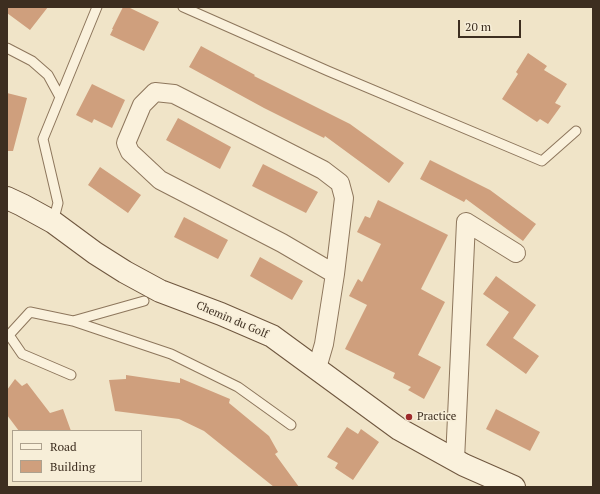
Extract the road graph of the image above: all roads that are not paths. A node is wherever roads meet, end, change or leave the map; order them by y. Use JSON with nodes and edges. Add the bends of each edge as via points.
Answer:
{"nodes":[{"id":1,"x":97,"y":7,"type":"edge"},
{"id":2,"x":183,"y":7,"type":"edge"},
{"id":3,"x":7,"y":48,"type":"edge"},
{"id":4,"x":60,"y":97,"type":"junction"},
{"id":5,"x":576,"y":131,"type":"dead end"},
{"id":6,"x":7,"y":198,"type":"edge"},
{"id":7,"x":53,"y":222,"type":"junction"},
{"id":8,"x":516,"y":253,"type":"dead end"},
{"id":9,"x":335,"y":274,"type":"junction"},
{"id":10,"x":144,"y":300,"type":"dead end"},
{"id":11,"x":73,"y":321,"type":"junction"},
{"id":12,"x":318,"y":368,"type":"junction"},
{"id":13,"x":71,"y":375,"type":"dead end"},
{"id":14,"x":291,"y":425,"type":"dead end"},
{"id":15,"x":455,"y":460,"type":"junction"},
{"id":16,"x":514,"y":487,"type":"edge"}],
"edges":[{"from":1,"to":4,"type":"lane"},
{"from":2,"to":5,"type":"lane","via":[[542,162]]},
{"from":3,"to":4,"type":"lane","via":[[32,61],[48,75]]},
{"from":4,"to":7,"type":"lane","via":[[43,138],[58,203]]},
{"from":6,"to":7,"type":"street","name":"Chemin du Golf"},
{"from":7,"to":12,"type":"street","name":"Chemin du Golf","via":[[125,272],[160,291],[272,336]]},
{"from":8,"to":15,"type":"street","via":[[466,222]]},
{"from":9,"to":9,"type":"street","via":[[344,198],[340,183],[323,170],[174,94],[155,92],[142,104],[126,143],[130,152],[160,180],[282,243]]},
{"from":9,"to":12,"type":"street"},
{"from":10,"to":11,"type":"lane"},
{"from":11,"to":13,"type":"lane","via":[[30,312],[9,335],[22,354]]},
{"from":11,"to":14,"type":"lane","via":[[170,354],[238,387]]},
{"from":12,"to":15,"type":"street","name":"Chemin du Golf","via":[[400,429]]},
{"from":15,"to":16,"type":"street","name":"Chemin du Golf"}]}
